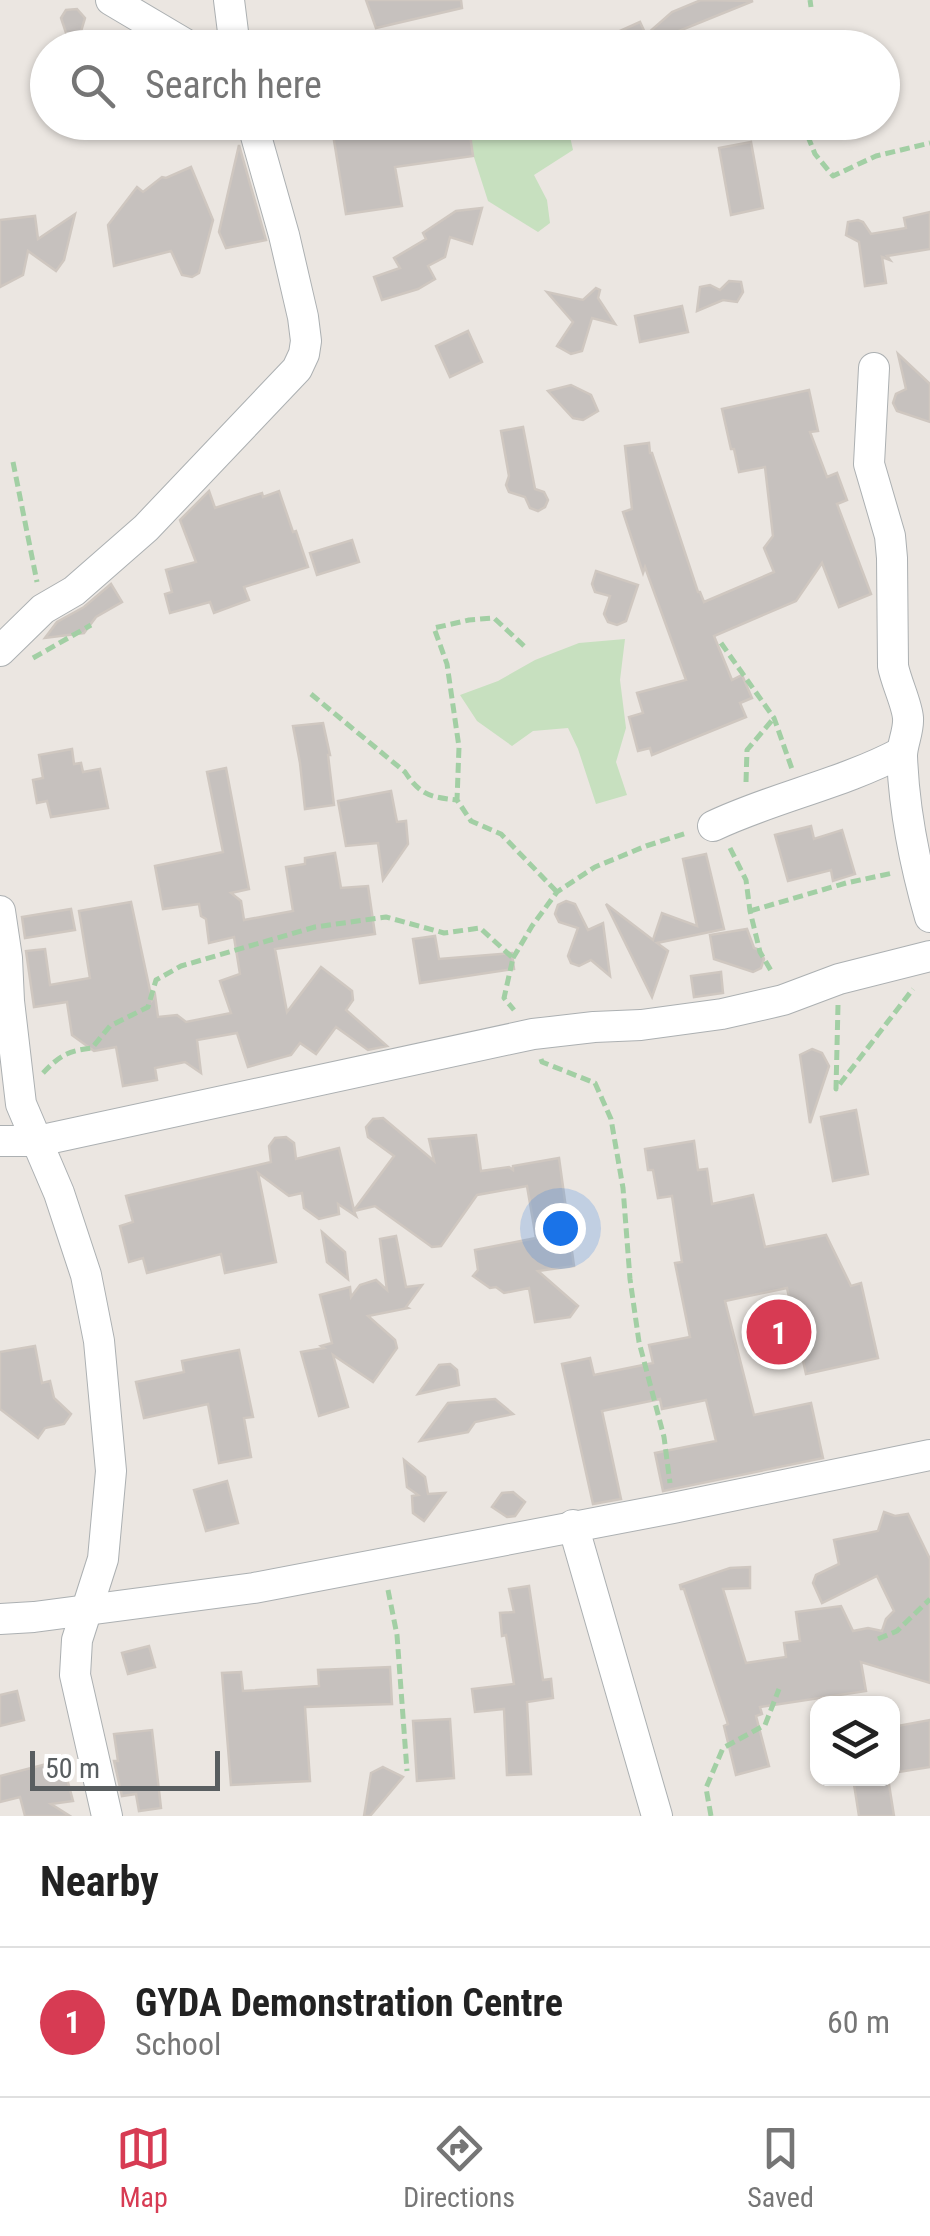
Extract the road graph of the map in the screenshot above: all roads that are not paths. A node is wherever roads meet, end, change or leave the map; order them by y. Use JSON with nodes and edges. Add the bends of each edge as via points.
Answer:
{"nodes":[{"id":1,"x":112,"y":0,"type":"edge"},
{"id":2,"x":228,"y":0,"type":"edge"},
{"id":3,"x":162,"y":30,"type":"edge"},
{"id":4,"x":232,"y":30,"type":"edge"},
{"id":5,"x":257,"y":140,"type":"edge"},
{"id":6,"x":874,"y":368,"type":"dead end"},
{"id":7,"x":9,"y":656,"type":"edge"},
{"id":8,"x":902,"y":752,"type":"junction"},
{"id":9,"x":713,"y":826,"type":"road end"},
{"id":10,"x":0,"y":912,"type":"edge"},
{"id":11,"x":930,"y":917,"type":"edge"},
{"id":12,"x":924,"y":969,"type":"edge"},
{"id":13,"x":0,"y":1142,"type":"edge"},
{"id":14,"x":38,"y":1142,"type":"junction"},
{"id":15,"x":930,"y":1455,"type":"edge"},
{"id":16,"x":573,"y":1525,"type":"junction"},
{"id":17,"x":86,"y":1609,"type":"junction"},
{"id":18,"x":0,"y":1619,"type":"edge"},
{"id":19,"x":107,"y":1816,"type":"edge"},
{"id":20,"x":657,"y":1816,"type":"edge"}],
"edges":[{"from":1,"to":3,"type":"street"},
{"from":2,"to":4,"type":"street"},
{"from":5,"to":7,"type":"street","via":[[303,317],[306,340],[297,369],[146,528],[74,592],[43,609]]},
{"from":6,"to":8,"type":"street","via":[[869,464],[890,536],[893,666],[908,718]]},
{"from":8,"to":9,"type":"street"},
{"from":8,"to":11,"type":"street","via":[[916,868]]},
{"from":10,"to":14,"type":"street","via":[[21,1104]]},
{"from":12,"to":14,"type":"street","via":[[839,979],[722,1014],[532,1034]]},
{"from":13,"to":14,"type":"street"},
{"from":14,"to":17,"type":"street","via":[[86,1275],[106,1401],[112,1471],[103,1559]]},
{"from":15,"to":16,"type":"street"},
{"from":16,"to":17,"type":"street","via":[[254,1588]]},
{"from":16,"to":20,"type":"street"},
{"from":17,"to":18,"type":"street"},
{"from":17,"to":19,"type":"street","via":[[75,1676]]}]}
